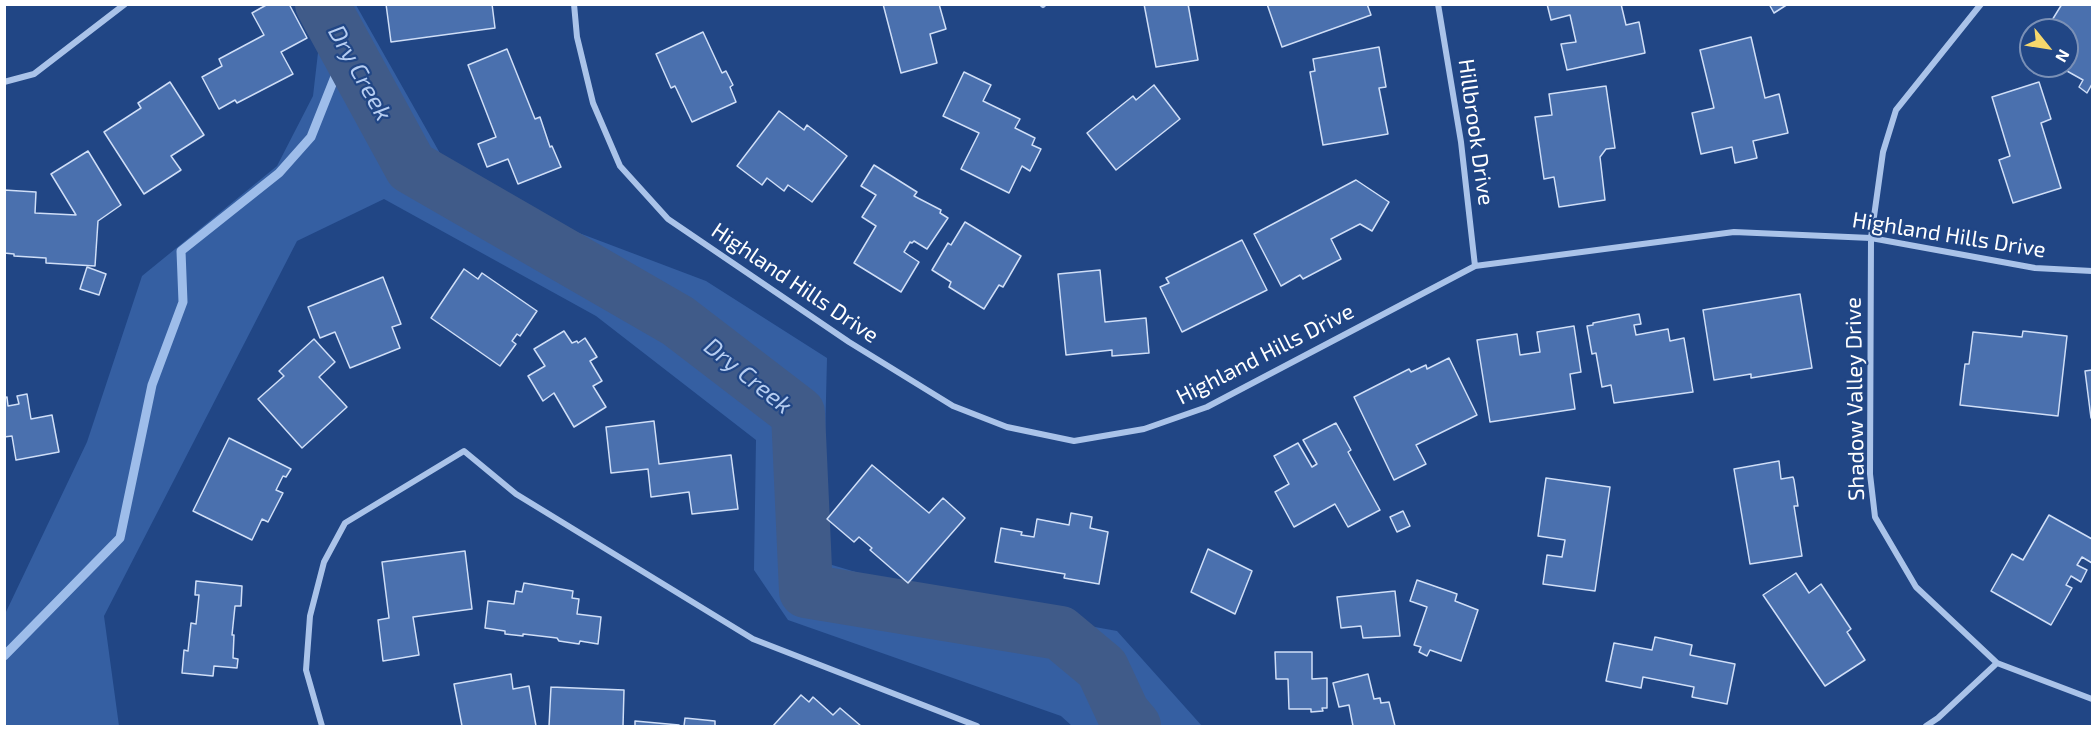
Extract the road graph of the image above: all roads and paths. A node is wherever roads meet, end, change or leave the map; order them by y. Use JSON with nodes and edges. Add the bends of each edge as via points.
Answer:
{"nodes":[{"id":1,"x":125,"y":4,"type":"edge"},
{"id":2,"x":574,"y":4,"type":"edge"},
{"id":3,"x":1438,"y":4,"type":"edge"},
{"id":4,"x":1981,"y":4,"type":"edge"},
{"id":5,"x":4,"y":82,"type":"edge"},
{"id":6,"x":1871,"y":238,"type":"junction"},
{"id":7,"x":1476,"y":266,"type":"junction"},
{"id":8,"x":2092,"y":271,"type":"edge"},
{"id":9,"x":1997,"y":663,"type":"junction"},
{"id":10,"x":2092,"y":699,"type":"edge"},
{"id":11,"x":322,"y":726,"type":"edge"},
{"id":12,"x":977,"y":726,"type":"edge"},
{"id":13,"x":1926,"y":726,"type":"edge"}],
"edges":[{"from":1,"to":5,"type":"street","via":[[34,74]]},
{"from":2,"to":7,"type":"street","name":"Highland Hills Drive","via":[[577,37],[593,103],[620,166],[668,219],[849,342],[954,406],[1007,427],[1074,441],[1155,426],[1207,407]]},
{"from":3,"to":7,"type":"street","name":"Hillbrook Drive"},
{"from":4,"to":6,"type":"street","name":"Shadow Valley Drive","via":[[1896,110],[1882,152]]},
{"from":6,"to":7,"type":"street","name":"Highland Hills Drive","via":[[1734,232]]},
{"from":6,"to":8,"type":"street","name":"Highland Hills Drive","via":[[2035,268]]},
{"from":6,"to":9,"type":"street","name":"Shadow Valley Drive","via":[[1870,474],[1875,517],[1916,587]]},
{"from":9,"to":10,"type":"street","name":"Shadow Valley Drive"},
{"from":9,"to":13,"type":"street"},
{"from":11,"to":12,"type":"street","via":[[306,670],[310,616],[324,562],[345,523],[464,451],[516,494],[753,639]]}]}
